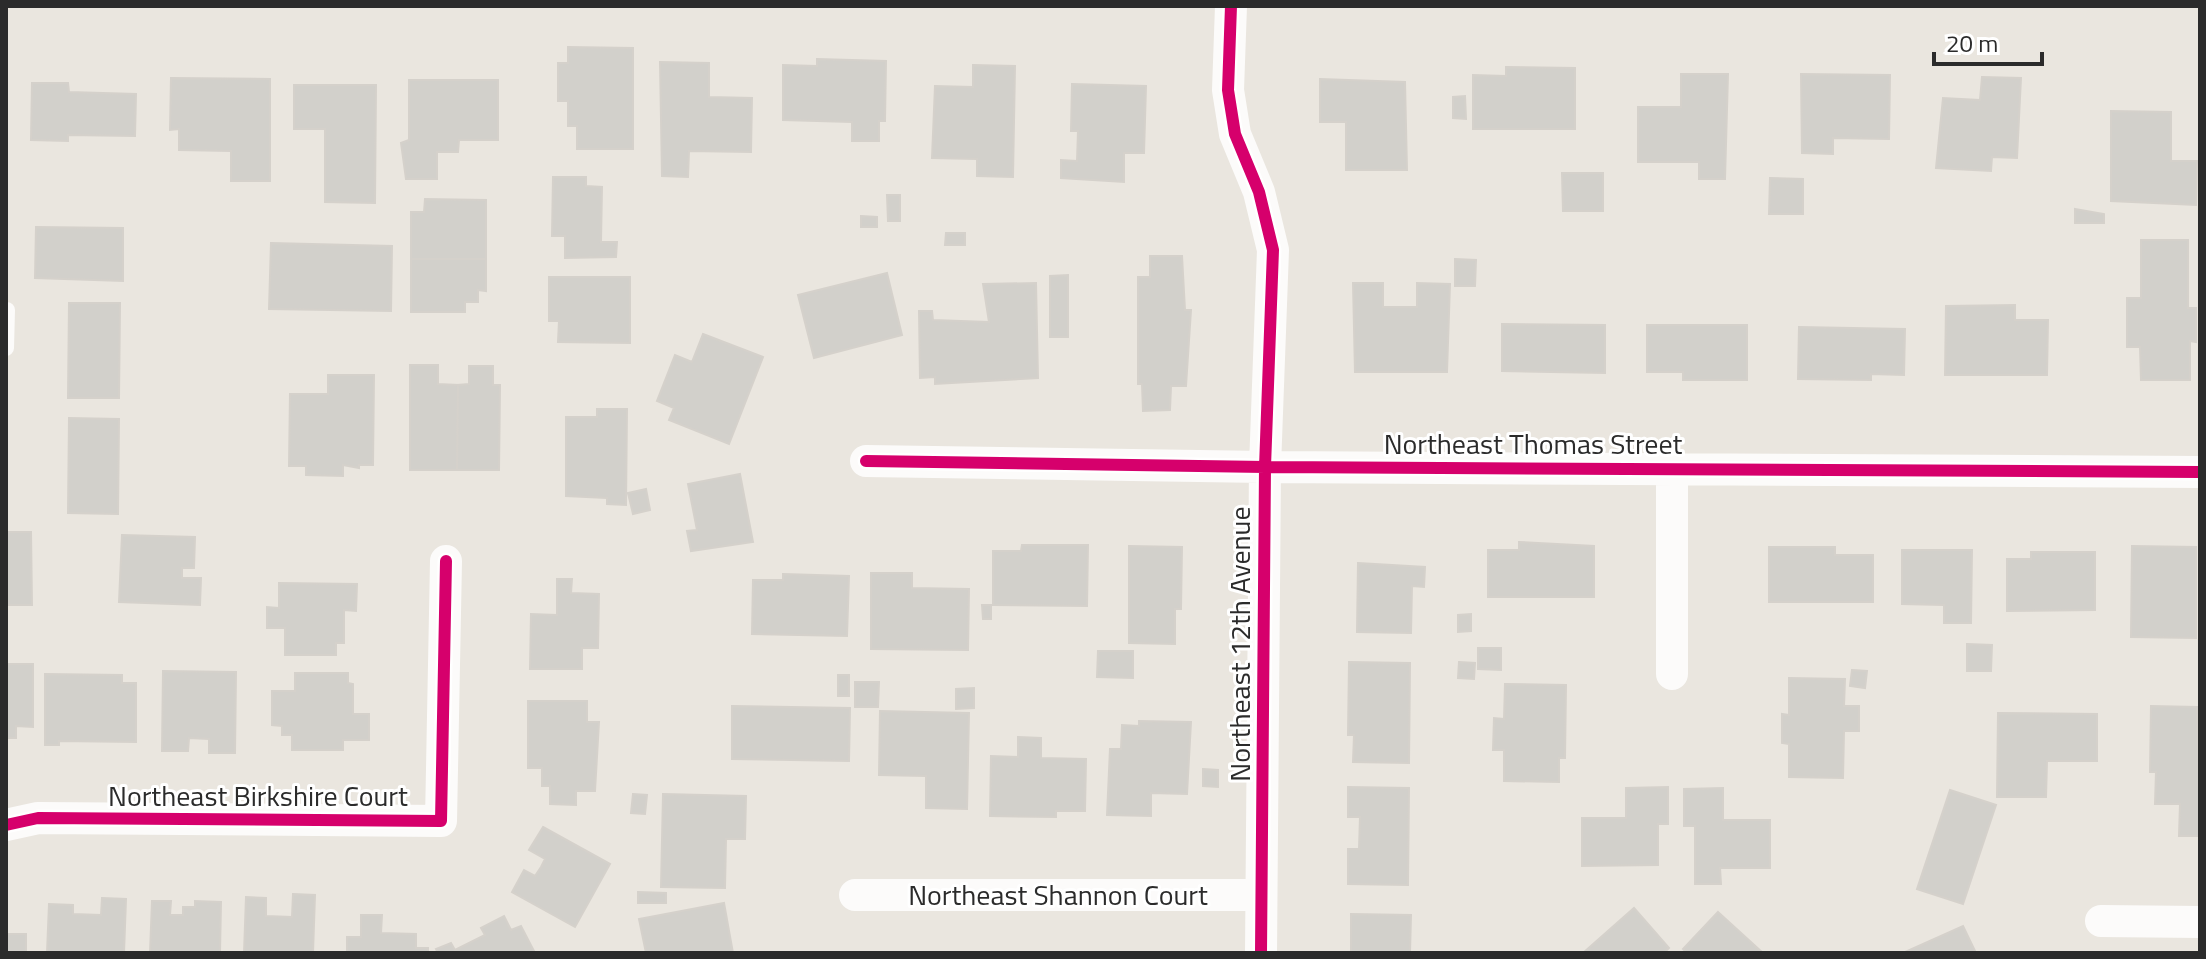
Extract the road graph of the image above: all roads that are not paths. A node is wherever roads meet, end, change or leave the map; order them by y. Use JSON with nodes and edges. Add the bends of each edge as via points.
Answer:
{"nodes":[{"id":1,"x":1231,"y":6,"type":"edge"},
{"id":2,"x":7,"y":310,"type":"edge"},
{"id":3,"x":6,"y":348,"type":"edge"},
{"id":4,"x":866,"y":461,"type":"dead end"},
{"id":5,"x":1265,"y":467,"type":"junction"},
{"id":6,"x":1672,"y":467,"type":"junction"},
{"id":7,"x":2200,"y":472,"type":"edge"},
{"id":8,"x":446,"y":561,"type":"dead end"},
{"id":9,"x":1672,"y":674,"type":"dead end"},
{"id":10,"x":6,"y":825,"type":"edge"},
{"id":11,"x":855,"y":895,"type":"dead end"},
{"id":12,"x":1261,"y":895,"type":"junction"},
{"id":13,"x":2101,"y":921,"type":"dead end"},
{"id":14,"x":2200,"y":922,"type":"edge"},
{"id":15,"x":1261,"y":953,"type":"edge"}],
"edges":[{"from":1,"to":5,"type":"street","name":"Northeast 12th Avenue","via":[[1228,90],[1235,134],[1259,192],[1273,250]]},
{"from":2,"to":3,"type":"lane"},
{"from":4,"to":5,"type":"street","name":"Northeast Thomas Street"},
{"from":5,"to":6,"type":"street","name":"Northeast Thomas Street"},
{"from":5,"to":12,"type":"street","name":"Northeast 12th Avenue"},
{"from":6,"to":7,"type":"street","name":"Northeast Thomas Street"},
{"from":6,"to":9,"type":"street"},
{"from":8,"to":10,"type":"street","name":"Northeast Birkshire Court","via":[[441,821],[38,818]]},
{"from":11,"to":12,"type":"street","name":"Northeast Shannon Court"},
{"from":12,"to":15,"type":"street","name":"Northeast 12th Avenue"},
{"from":13,"to":14,"type":"street"}]}
